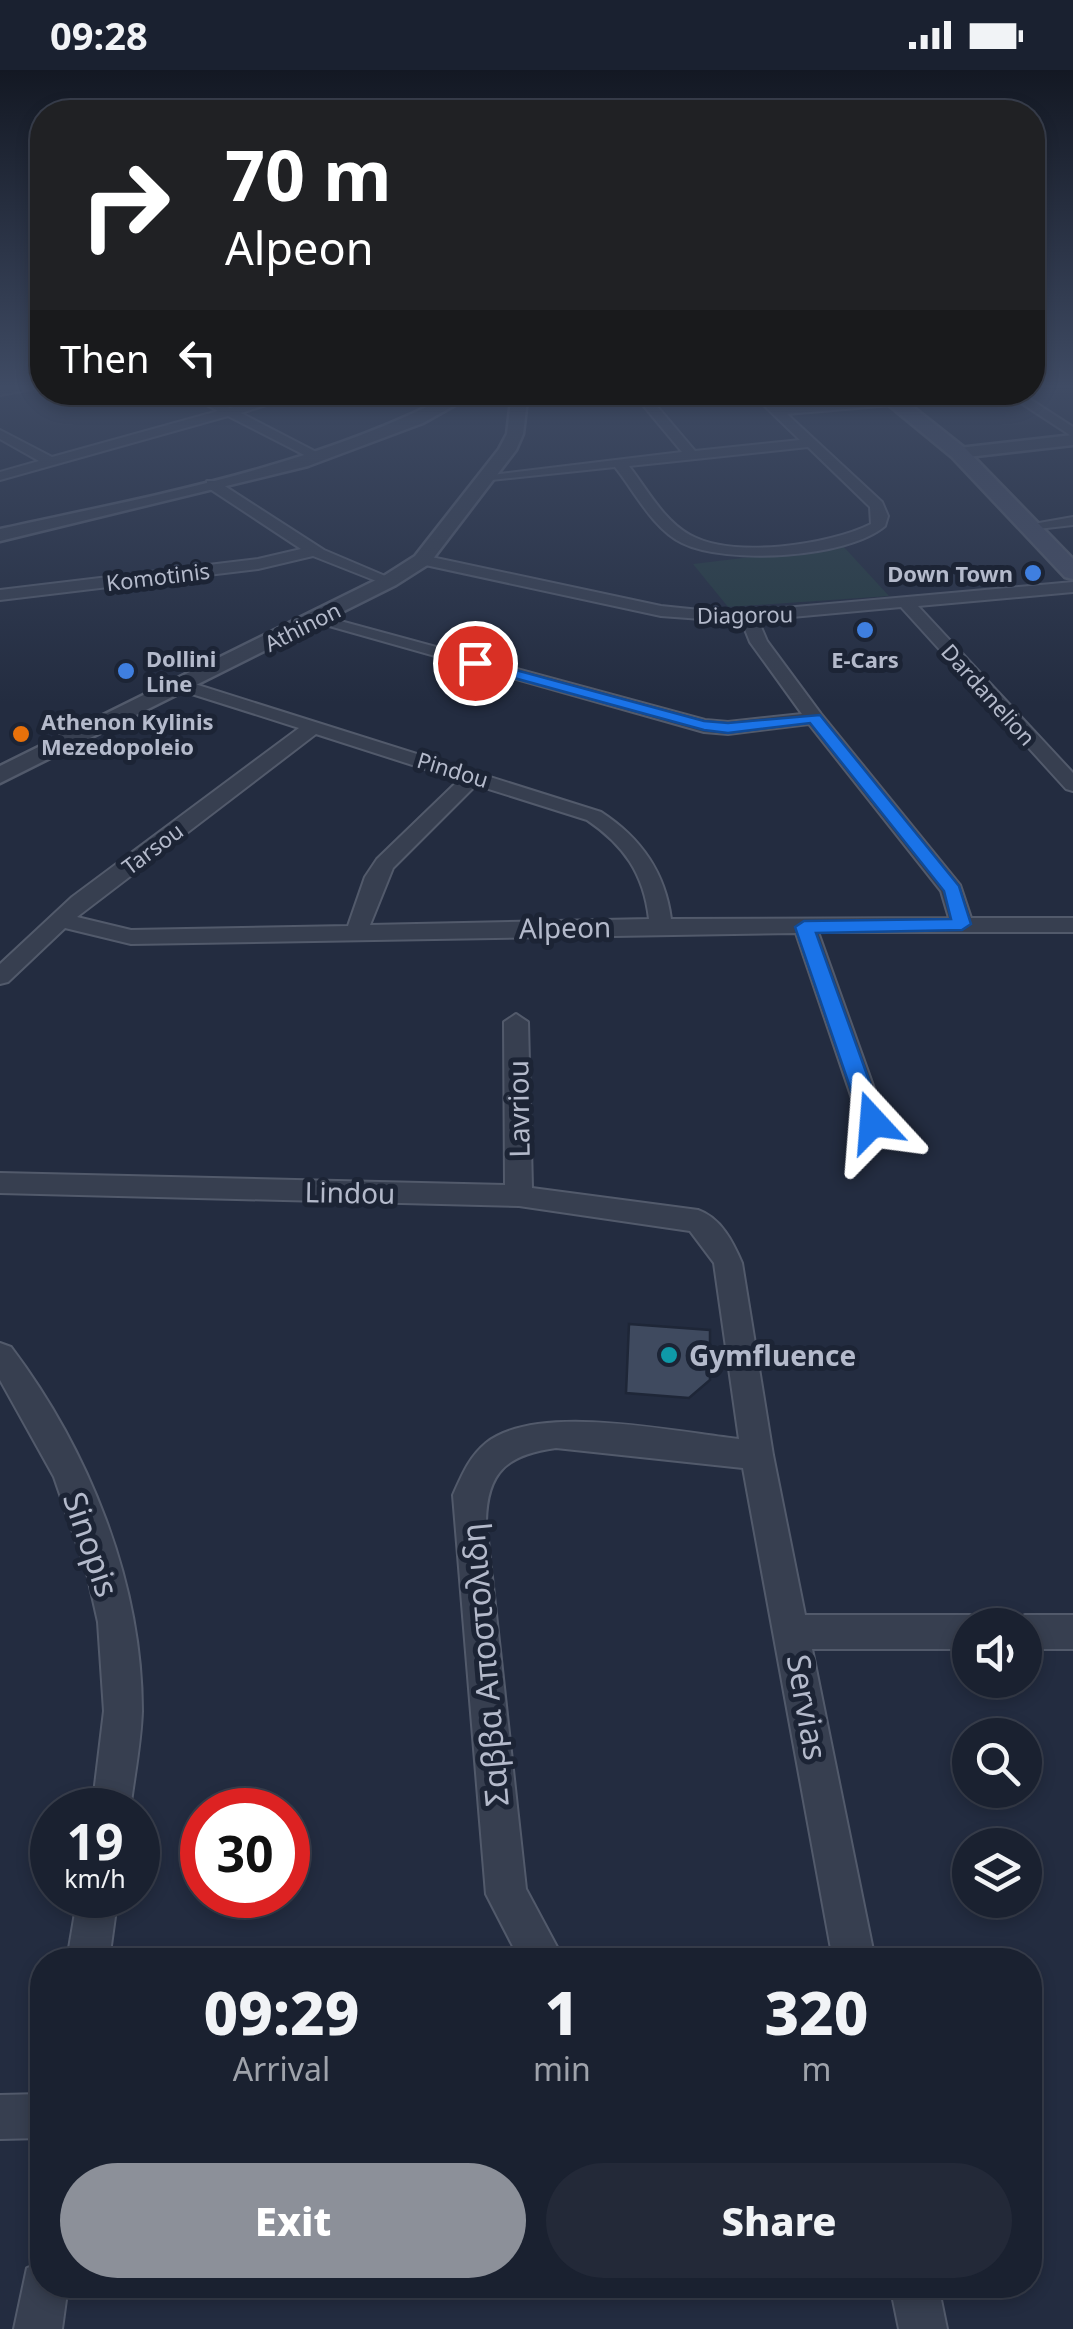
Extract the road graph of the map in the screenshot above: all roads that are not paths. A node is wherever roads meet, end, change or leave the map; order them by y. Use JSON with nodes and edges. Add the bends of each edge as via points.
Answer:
{"nodes":[{"id":1,"x":181,"y":491,"type":"edge"},
{"id":2,"x":223,"y":491,"type":"edge"},
{"id":3,"x":478,"y":491,"type":"edge"},
{"id":4,"x":643,"y":491,"type":"edge"},
{"id":5,"x":862,"y":491,"type":"edge"},
{"id":6,"x":996,"y":491,"type":"edge"},
{"id":7,"x":1073,"y":521,"type":"edge"},
{"id":8,"x":1029,"y":526,"type":"junction"},
{"id":9,"x":0,"y":535,"type":"edge"},
{"id":10,"x":315,"y":551,"type":"junction"},
{"id":11,"x":422,"y":560,"type":"junction"},
{"id":12,"x":1073,"y":572,"type":"edge"},
{"id":13,"x":389,"y":581,"type":"junction"},
{"id":14,"x":1073,"y":588,"type":"edge"},
{"id":15,"x":0,"y":596,"type":"edge"},
{"id":16,"x":906,"y":603,"type":"junction"},
{"id":17,"x":749,"y":618,"type":"junction"},
{"id":18,"x":316,"y":620,"type":"junction"},
{"id":19,"x":182,"y":685,"type":"junction"},
{"id":20,"x":814,"y":718,"type":"junction"},
{"id":21,"x":311,"y":728,"type":"junction"},
{"id":22,"x":475,"y":775,"type":"junction"},
{"id":23,"x":0,"y":776,"type":"edge"},
{"id":24,"x":1073,"y":786,"type":"edge"},
{"id":25,"x":60,"y":920,"type":"junction"},
{"id":26,"x":962,"y":924,"type":"junction"},
{"id":27,"x":1073,"y":925,"type":"edge"},
{"id":28,"x":661,"y":926,"type":"junction"},
{"id":29,"x":804,"y":927,"type":"junction"},
{"id":30,"x":358,"y":931,"type":"junction"},
{"id":31,"x":0,"y":977,"type":"edge"},
{"id":32,"x":516,"y":1022,"type":"dead end"},
{"id":33,"x":873,"y":1122,"type":"dead end"},
{"id":34,"x":0,"y":1183,"type":"edge"},
{"id":35,"x":520,"y":1196,"type":"junction"},
{"id":36,"x":698,"y":1221,"type":"joint"},
{"id":37,"x":0,"y":1356,"type":"edge"},
{"id":38,"x":757,"y":1454,"type":"junction"},
{"id":39,"x":794,"y":1632,"type":"junction"},
{"id":40,"x":952,"y":1632,"type":"edge"},
{"id":41,"x":1042,"y":1632,"type":"edge"},
{"id":42,"x":1073,"y":1632,"type":"edge"},
{"id":43,"x":114,"y":1788,"type":"edge"},
{"id":44,"x":94,"y":1918,"type":"edge"},
{"id":45,"x":90,"y":1948,"type":"edge"},
{"id":46,"x":536,"y":1948,"type":"edge"},
{"id":47,"x":852,"y":1948,"type":"edge"},
{"id":48,"x":0,"y":2116,"type":"edge"},
{"id":49,"x":30,"y":2116,"type":"edge"},
{"id":50,"x":42,"y":2298,"type":"edge"},
{"id":51,"x":916,"y":2298,"type":"edge"},
{"id":52,"x":38,"y":2329,"type":"edge"},
{"id":53,"x":922,"y":2329,"type":"edge"}],
"edges":[{"from":1,"to":9,"type":"street"},
{"from":2,"to":10,"type":"street"},
{"from":3,"to":11,"type":"street","name":"Athinon"},
{"from":4,"to":5,"type":"street","via":[[678,533],[706,547],[748,551],[851,538],[878,526],[877,505]]},
{"from":6,"to":8,"type":"main road"},
{"from":7,"to":8,"type":"street"},
{"from":8,"to":12,"type":"main road"},
{"from":10,"to":13,"type":"street"},
{"from":10,"to":15,"type":"street","name":"Komotinis"},
{"from":11,"to":13,"type":"street","name":"Athinon"},
{"from":11,"to":17,"type":"street","name":"Diagorou","via":[[661,611]]},
{"from":13,"to":18,"type":"street","name":"Athinon"},
{"from":14,"to":16,"type":"street","name":"Diagorou"},
{"from":16,"to":17,"type":"street","name":"Diagorou"},
{"from":16,"to":24,"type":"street","name":"Dardanelion"},
{"from":17,"to":20,"type":"street","via":[[758,642]]},
{"from":18,"to":19,"type":"street","name":"Athinon"},
{"from":18,"to":20,"type":"street","via":[[704,726]]},
{"from":19,"to":21,"type":"street","name":"Pindou"},
{"from":19,"to":23,"type":"street","name":"Athinon"},
{"from":20,"to":26,"type":"street","via":[[952,890]]},
{"from":21,"to":22,"type":"street","name":"Pindou"},
{"from":21,"to":25,"type":"street","name":"Tarsou"},
{"from":22,"to":28,"type":"street","name":"Pindou","via":[[579,810],[614,829],[650,870]]},
{"from":22,"to":30,"type":"street","via":[[385,864]]},
{"from":25,"to":30,"type":"street","name":"Alpeon","via":[[131,936]]},
{"from":25,"to":31,"type":"street","name":"Tarsou"},
{"from":26,"to":27,"type":"street","name":"Alpeon"},
{"from":26,"to":29,"type":"street","name":"Alpeon"},
{"from":28,"to":29,"type":"street","name":"Alpeon"},
{"from":28,"to":30,"type":"street","name":"Alpeon"},
{"from":29,"to":33,"type":"street"},
{"from":32,"to":35,"type":"street","name":"Lavriou"},
{"from":34,"to":35,"type":"street","name":"Lindou"},
{"from":35,"to":36,"type":"street","name":"Lindou"},
{"from":36,"to":38,"type":"street","name":"Servias","via":[[728,1263]]},
{"from":37,"to":43,"type":"street","name":"Sinopis","via":[[56,1445],[113,1598],[124,1710]]},
{"from":38,"to":39,"type":"street","name":"Servias"},
{"from":38,"to":46,"type":"street","name":"Σαββα Αποστολιδη","via":[[556,1434],[500,1451],[470,1495],[506,1894]]},
{"from":39,"to":40,"type":"street"},
{"from":39,"to":47,"type":"street","name":"Servias"},
{"from":41,"to":42,"type":"street"},
{"from":44,"to":45,"type":"street"},
{"from":48,"to":49,"type":"street"},
{"from":50,"to":52,"type":"street"},
{"from":51,"to":53,"type":"street"}]}
